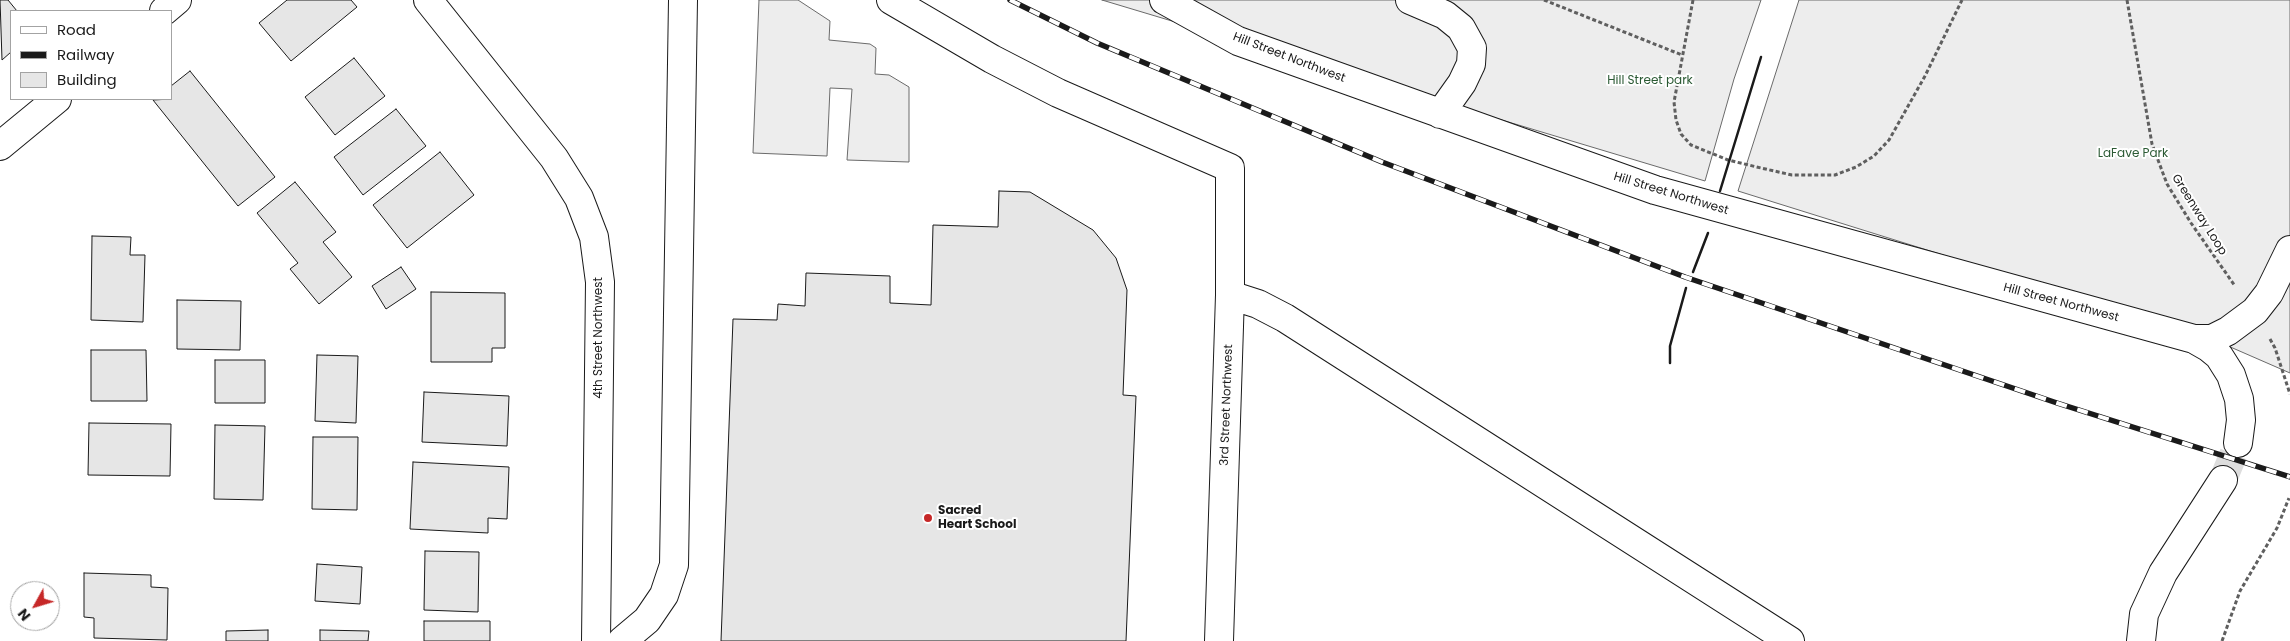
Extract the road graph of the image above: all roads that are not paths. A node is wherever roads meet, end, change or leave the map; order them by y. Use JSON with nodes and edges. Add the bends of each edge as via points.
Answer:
{"nodes":[{"id":1,"x":177,"y":0,"type":"edge"},
{"id":2,"x":428,"y":0,"type":"edge"},
{"id":3,"x":683,"y":0,"type":"edge"},
{"id":4,"x":891,"y":0,"type":"edge"},
{"id":5,"x":1164,"y":0,"type":"edge"},
{"id":6,"x":1410,"y":0,"type":"edge"},
{"id":7,"x":165,"y":10,"type":"edge"},
{"id":8,"x":56,"y":100,"type":"edge"},
{"id":9,"x":1440,"y":114,"type":"junction"},
{"id":10,"x":0,"y":146,"type":"edge"},
{"id":11,"x":2290,"y":250,"type":"edge"},
{"id":12,"x":1230,"y":295,"type":"junction"},
{"id":13,"x":2194,"y":339,"type":"junction"},
{"id":14,"x":2238,"y":443,"type":"tunnel mouth"},
{"id":15,"x":2223,"y":480,"type":"tunnel mouth"},
{"id":16,"x":596,"y":641,"type":"edge"},
{"id":17,"x":622,"y":641,"type":"edge"},
{"id":18,"x":1219,"y":641,"type":"edge"},
{"id":19,"x":1790,"y":641,"type":"edge"},
{"id":20,"x":2141,"y":641,"type":"edge"}],
"edges":[{"from":1,"to":7,"type":"street"},
{"from":2,"to":16,"type":"street","name":"4th Street Northwest","via":[[554,158],[579,198],[594,237],[600,282]]},
{"from":3,"to":17,"type":"street","via":[[674,565],[664,595],[646,620]]},
{"from":4,"to":12,"type":"street","name":"3rd Street Northwest","via":[[1058,93],[1230,168]]},
{"from":5,"to":9,"type":"street","name":"Hill Street Northwest","via":[[1238,41]]},
{"from":6,"to":9,"type":"street","via":[[1445,15],[1461,28],[1472,48],[1471,64],[1462,83]]},
{"from":8,"to":10,"type":"street"},
{"from":9,"to":13,"type":"street","name":"Hill Street Northwest","via":[[1708,206]]},
{"from":11,"to":13,"type":"street","via":[[2269,293],[2255,311],[2212,339]]},
{"from":12,"to":18,"type":"street","name":"3rd Street Northwest"},
{"from":12,"to":19,"type":"street","via":[[1286,318]]},
{"from":13,"to":14,"type":"street","via":[[2218,356],[2231,375],[2239,399]]},
{"from":15,"to":20,"type":"street","via":[[2163,573],[2144,614]]}]}
